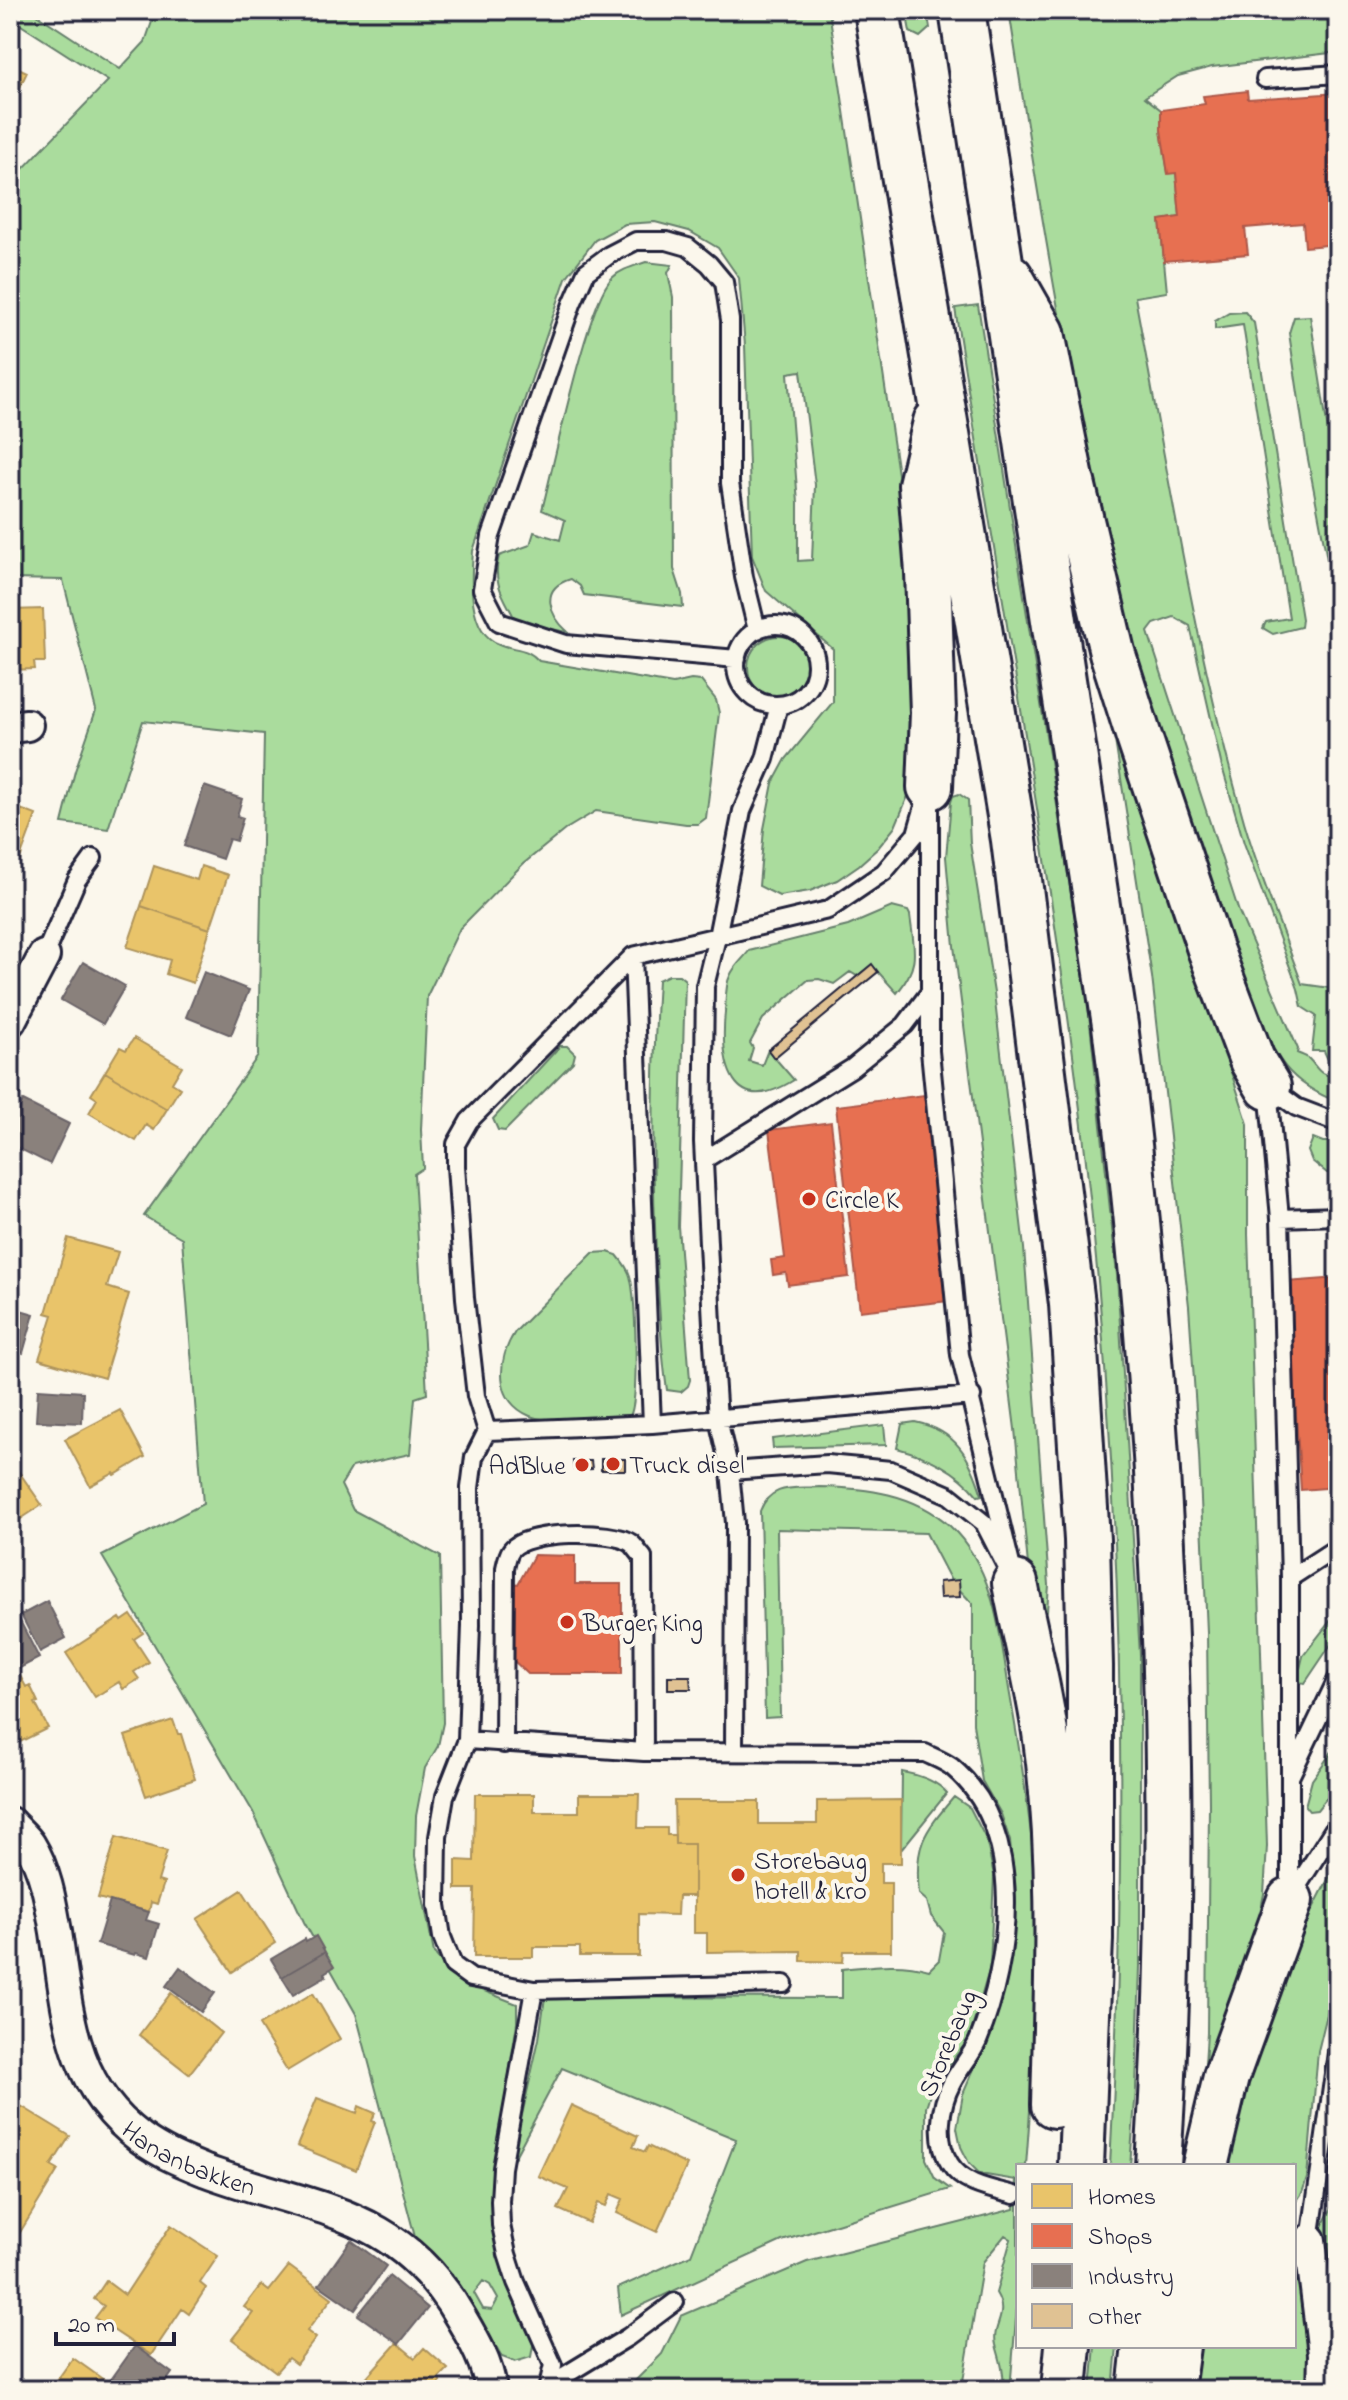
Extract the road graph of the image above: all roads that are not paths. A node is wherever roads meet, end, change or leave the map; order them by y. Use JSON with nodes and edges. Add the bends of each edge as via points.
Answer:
{"nodes":[{"id":1,"x":877,"y":10,"type":"edge"},
{"id":2,"x":962,"y":10,"type":"edge"},
{"id":3,"x":1338,"y":74,"type":"edge"},
{"id":4,"x":1265,"y":79,"type":"dead end"},
{"id":5,"x":997,"y":254,"type":"junction"},
{"id":6,"x":940,"y":400,"type":"junction"},
{"id":7,"x":757,"y":630,"type":"junction"},
{"id":8,"x":737,"y":659,"type":"junction"},
{"id":9,"x":779,"y":705,"type":"junction"},
{"id":10,"x":930,"y":787,"type":"junction"},
{"id":11,"x":93,"y":858,"type":"dead end"},
{"id":12,"x":717,"y":937,"type":"junction"},
{"id":13,"x":44,"y":956,"type":"joint"},
{"id":14,"x":633,"y":956,"type":"junction"},
{"id":15,"x":930,"y":992,"type":"junction"},
{"id":16,"x":10,"y":1021,"type":"edge"},
{"id":17,"x":1268,"y":1087,"type":"junction"},
{"id":18,"x":1338,"y":1123,"type":"edge"},
{"id":19,"x":704,"y":1160,"type":"junction"},
{"id":20,"x":1338,"y":1216,"type":"edge"},
{"id":21,"x":1280,"y":1218,"type":"junction"},
{"id":22,"x":972,"y":1396,"type":"junction"},
{"id":23,"x":718,"y":1419,"type":"junction"},
{"id":24,"x":652,"y":1424,"type":"junction"},
{"id":25,"x":487,"y":1431,"type":"junction"},
{"id":26,"x":730,"y":1471,"type":"junction"},
{"id":27,"x":1338,"y":1547,"type":"edge"},
{"id":28,"x":1290,"y":1578,"type":"junction"},
{"id":29,"x":1015,"y":1583,"type":"junction"},
{"id":30,"x":1338,"y":1677,"type":"edge"},
{"id":31,"x":467,"y":1740,"type":"junction"},
{"id":32,"x":504,"y":1744,"type":"junction"},
{"id":33,"x":734,"y":1751,"type":"junction"},
{"id":34,"x":644,"y":1752,"type":"junction"},
{"id":35,"x":1288,"y":1782,"type":"junction"},
{"id":36,"x":1338,"y":1822,"type":"edge"},
{"id":37,"x":10,"y":1823,"type":"edge"},
{"id":38,"x":1290,"y":1900,"type":"junction"},
{"id":39,"x":784,"y":1984,"type":"dead end"},
{"id":40,"x":534,"y":1990,"type":"junction"},
{"id":41,"x":1338,"y":2046,"type":"edge"},
{"id":42,"x":1064,"y":2164,"type":"edge"},
{"id":43,"x":1081,"y":2164,"type":"edge"},
{"id":44,"x":1158,"y":2164,"type":"edge"},
{"id":45,"x":1205,"y":2164,"type":"edge"},
{"id":46,"x":1014,"y":2195,"type":"dead end"},
{"id":47,"x":1302,"y":2239,"type":"edge"},
{"id":48,"x":675,"y":2302,"type":"dead end"},
{"id":49,"x":1068,"y":2348,"type":"edge"},
{"id":50,"x":1145,"y":2348,"type":"edge"},
{"id":51,"x":1177,"y":2348,"type":"edge"},
{"id":52,"x":548,"y":2388,"type":"edge"},
{"id":53,"x":491,"y":2390,"type":"edge"},
{"id":54,"x":1064,"y":2390,"type":"edge"},
{"id":55,"x":1140,"y":2390,"type":"edge"},
{"id":56,"x":1171,"y":2390,"type":"edge"},
{"id":57,"x":1323,"y":2390,"type":"edge"}],
"edges":[{"from":1,"to":6,"type":"highway"},
{"from":2,"to":5,"type":"highway"},
{"from":3,"to":4,"type":"lane"},
{"from":5,"to":17,"type":"highway","via":[[1042,333],[1112,652],[1210,949],[1252,1060]]},
{"from":5,"to":44,"type":"highway","via":[[1134,1179],[1161,1528],[1169,1734]]},
{"from":6,"to":10,"type":"highway","via":[[921,485],[933,697]]},
{"from":6,"to":43,"type":"highway","via":[[1014,840],[1072,1304],[1090,1666],[1090,1939]]},
{"from":7,"to":8,"type":"lane"},
{"from":7,"to":8,"type":"lane","via":[[730,483],[730,320],[724,282],[688,247],[636,241],[586,272],[491,536],[482,589],[499,622],[566,644]]},
{"from":7,"to":9,"type":"lane","via":[[783,626],[813,649],[810,687]]},
{"from":8,"to":9,"type":"lane","via":[[747,693]]},
{"from":9,"to":12,"type":"lane","via":[[765,759],[742,811]]},
{"from":10,"to":12,"type":"lane","via":[[916,834],[884,872],[828,910]]},
{"from":10,"to":15,"type":"lane"},
{"from":11,"to":13,"type":"lane","via":[[77,880]]},
{"from":12,"to":14,"type":"lane"},
{"from":12,"to":19,"type":"lane","via":[[705,986]]},
{"from":13,"to":16,"type":"street"},
{"from":14,"to":24,"type":"lane"},
{"from":14,"to":25,"type":"lane","via":[[469,1121],[456,1144],[465,1298],[476,1396]]},
{"from":15,"to":19,"type":"lane","via":[[905,1025],[852,1068]]},
{"from":15,"to":22,"type":"lane","via":[[930,1051],[960,1355]]},
{"from":17,"to":18,"type":"lane","via":[[1296,1107]]},
{"from":17,"to":21,"type":"lane"},
{"from":19,"to":23,"type":"lane"},
{"from":20,"to":21,"type":"lane"},
{"from":21,"to":28,"type":"lane"},
{"from":22,"to":23,"type":"lane"},
{"from":22,"to":29,"type":"lane"},
{"from":23,"to":24,"type":"lane"},
{"from":23,"to":26,"type":"lane"},
{"from":24,"to":25,"type":"lane"},
{"from":25,"to":31,"type":"lane","via":[[474,1457],[470,1488]]},
{"from":26,"to":29,"type":"lane","via":[[827,1464],[891,1470],[949,1495],[984,1523]]},
{"from":26,"to":33,"type":"lane","via":[[735,1538]]},
{"from":27,"to":28,"type":"lane"},
{"from":28,"to":35,"type":"lane"},
{"from":29,"to":42,"type":"highway","via":[[1046,1738],[1053,1821],[1053,2143]]},
{"from":30,"to":35,"type":"lane"},
{"from":31,"to":32,"type":"lane","name":"Storebaug"},
{"from":31,"to":40,"type":"lane","via":[[445,1796],[438,1837],[442,1937],[453,1965],[471,1978]]},
{"from":32,"to":34,"type":"lane","name":"Storebaug"},
{"from":32,"to":34,"type":"lane","via":[[505,1568],[511,1550],[522,1541],[550,1534],[592,1535],[629,1541],[643,1557]]},
{"from":33,"to":34,"type":"lane","name":"Storebaug"},
{"from":33,"to":46,"type":"lane","name":"Storebaug","via":[[925,1753],[951,1766],[972,1790],[990,1820],[1000,1853],[1005,1936],[996,1988],[977,2044],[943,2106],[942,2146],[961,2177]]},
{"from":35,"to":38,"type":"lane"},
{"from":36,"to":38,"type":"lane"},
{"from":37,"to":53,"type":"street","name":"Hananbakken","via":[[30,1846],[50,1897],[71,2035],[89,2079],[114,2114],[174,2158],[320,2205],[376,2229],[416,2259],[451,2300],[479,2349]]},
{"from":38,"to":45,"type":"highway","via":[[1226,2077]]},
{"from":39,"to":40,"type":"lane"},
{"from":40,"to":52,"type":"lane","via":[[502,2168],[500,2213],[516,2282],[553,2365]]},
{"from":41,"to":47,"type":"lane"},
{"from":47,"to":57,"type":"street","via":[[1324,2354]]},
{"from":48,"to":52,"type":"lane"},
{"from":49,"to":54,"type":"highway"},
{"from":50,"to":55,"type":"highway"},
{"from":51,"to":56,"type":"highway"}]}
